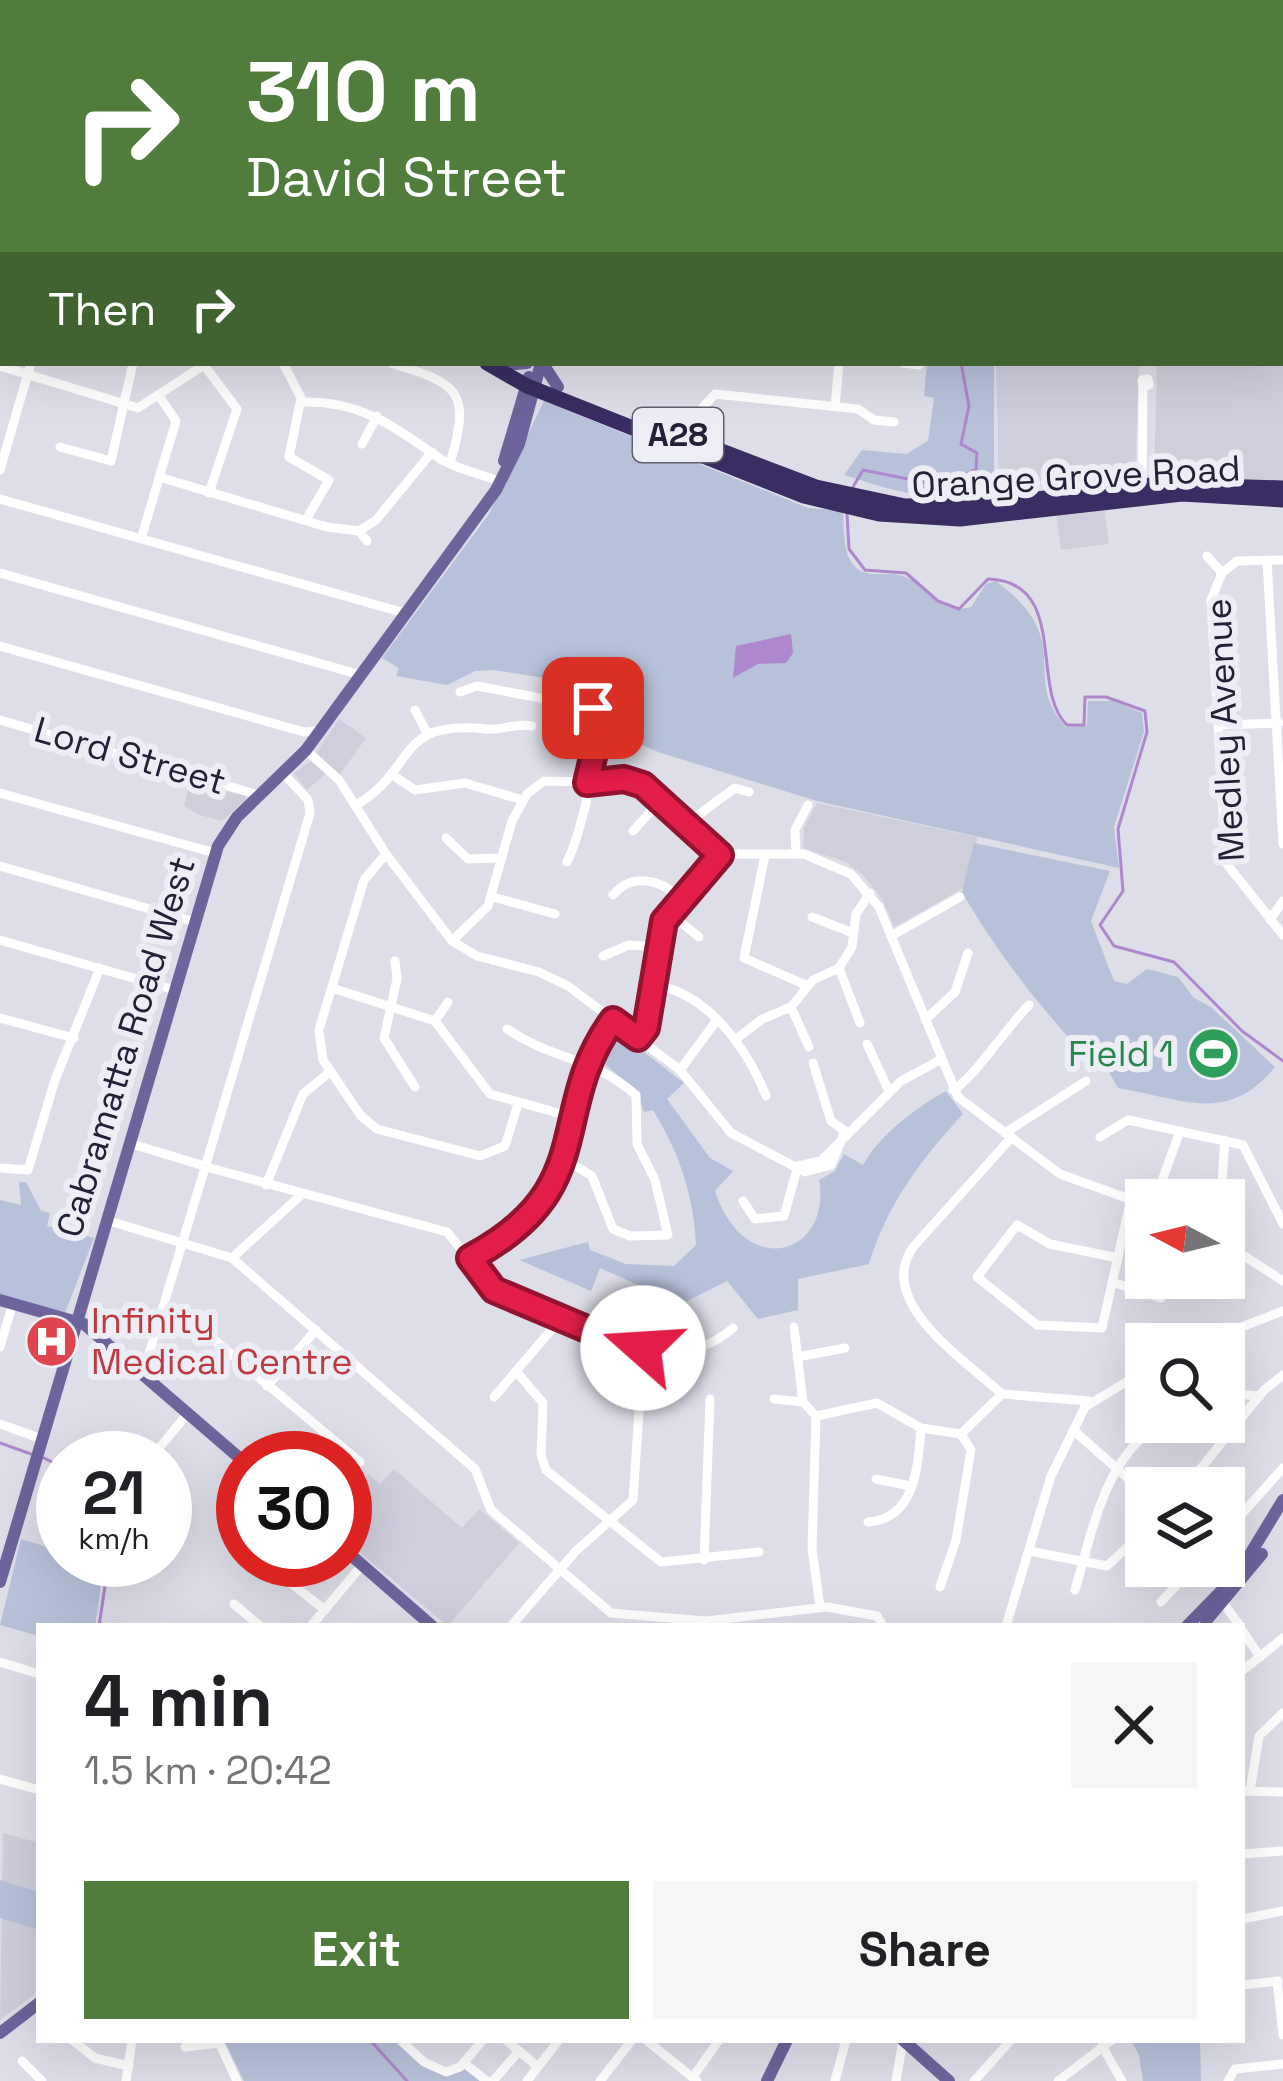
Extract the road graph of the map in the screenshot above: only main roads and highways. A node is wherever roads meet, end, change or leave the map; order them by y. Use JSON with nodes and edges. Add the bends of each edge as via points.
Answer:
{"nodes":[{"id":1,"x":501,"y":366,"type":"edge"},
{"id":2,"x":534,"y":373,"type":"edge"},
{"id":3,"x":559,"y":393,"type":"junction"},
{"id":4,"x":529,"y":416,"type":"junction"},
{"id":5,"x":498,"y":480,"type":"junction"},
{"id":6,"x":1283,"y":488,"type":"edge"},
{"id":7,"x":1143,"y":489,"type":"junction"},
{"id":8,"x":1283,"y":500,"type":"edge"},
{"id":9,"x":6,"y":1301,"type":"edge"},
{"id":10,"x":76,"y":1321,"type":"junction"},
{"id":11,"x":216,"y":1437,"type":"edge"},
{"id":12,"x":1283,"y":1500,"type":"edge"},
{"id":13,"x":1283,"y":1516,"type":"edge"},
{"id":14,"x":372,"y":1574,"type":"edge"},
{"id":15,"x":0,"y":1582,"type":"edge"},
{"id":16,"x":429,"y":1623,"type":"edge"},
{"id":17,"x":1190,"y":1623,"type":"edge"},
{"id":18,"x":1203,"y":1623,"type":"edge"},
{"id":19,"x":36,"y":2005,"type":"edge"},
{"id":20,"x":36,"y":2016,"type":"edge"},
{"id":21,"x":0,"y":2033,"type":"edge"},
{"id":22,"x":0,"y":2043,"type":"edge"},
{"id":23,"x":786,"y":2043,"type":"edge"},
{"id":24,"x":906,"y":2043,"type":"edge"},
{"id":25,"x":767,"y":2081,"type":"edge"},
{"id":26,"x":950,"y":2081,"type":"edge"}],
"edges":[{"from":1,"to":2,"type":"highway","number":"A28"},
{"from":2,"to":3,"type":"highway","name":"Orange Grove Road","number":"A28"},
{"from":2,"to":3,"type":"main road"},
{"from":2,"to":4,"type":"main road","name":"Cabramatta Road West"},
{"from":2,"to":5,"type":"main road","name":"Cabramatta Road West"},
{"from":3,"to":4,"type":"main road","via":[[541,398]]},
{"from":3,"to":7,"type":"highway","name":"Orange Grove Road","number":"A28","via":[[880,508]]},
{"from":4,"to":5,"type":"main road","name":"Cabramatta Road West"},
{"from":5,"to":10,"type":"main road","name":"Cabramatta Road West","via":[[321,730],[232,823],[215,854]]},
{"from":6,"to":7,"type":"highway","name":"Orange Grove Road","number":"A28"},
{"from":7,"to":8,"type":"highway","name":"Orange Grove Road","number":"A28"},
{"from":9,"to":10,"type":"main road"},
{"from":10,"to":11,"type":"main road"},
{"from":10,"to":15,"type":"main road","name":"Cabramatta Road West"},
{"from":12,"to":17,"type":"main road","via":[[1238,1574]]},
{"from":13,"to":18,"type":"main road"},
{"from":14,"to":16,"type":"main road"},
{"from":19,"to":21,"type":"main road"},
{"from":20,"to":22,"type":"main road"},
{"from":23,"to":25,"type":"main road"},
{"from":24,"to":26,"type":"main road"}]}
